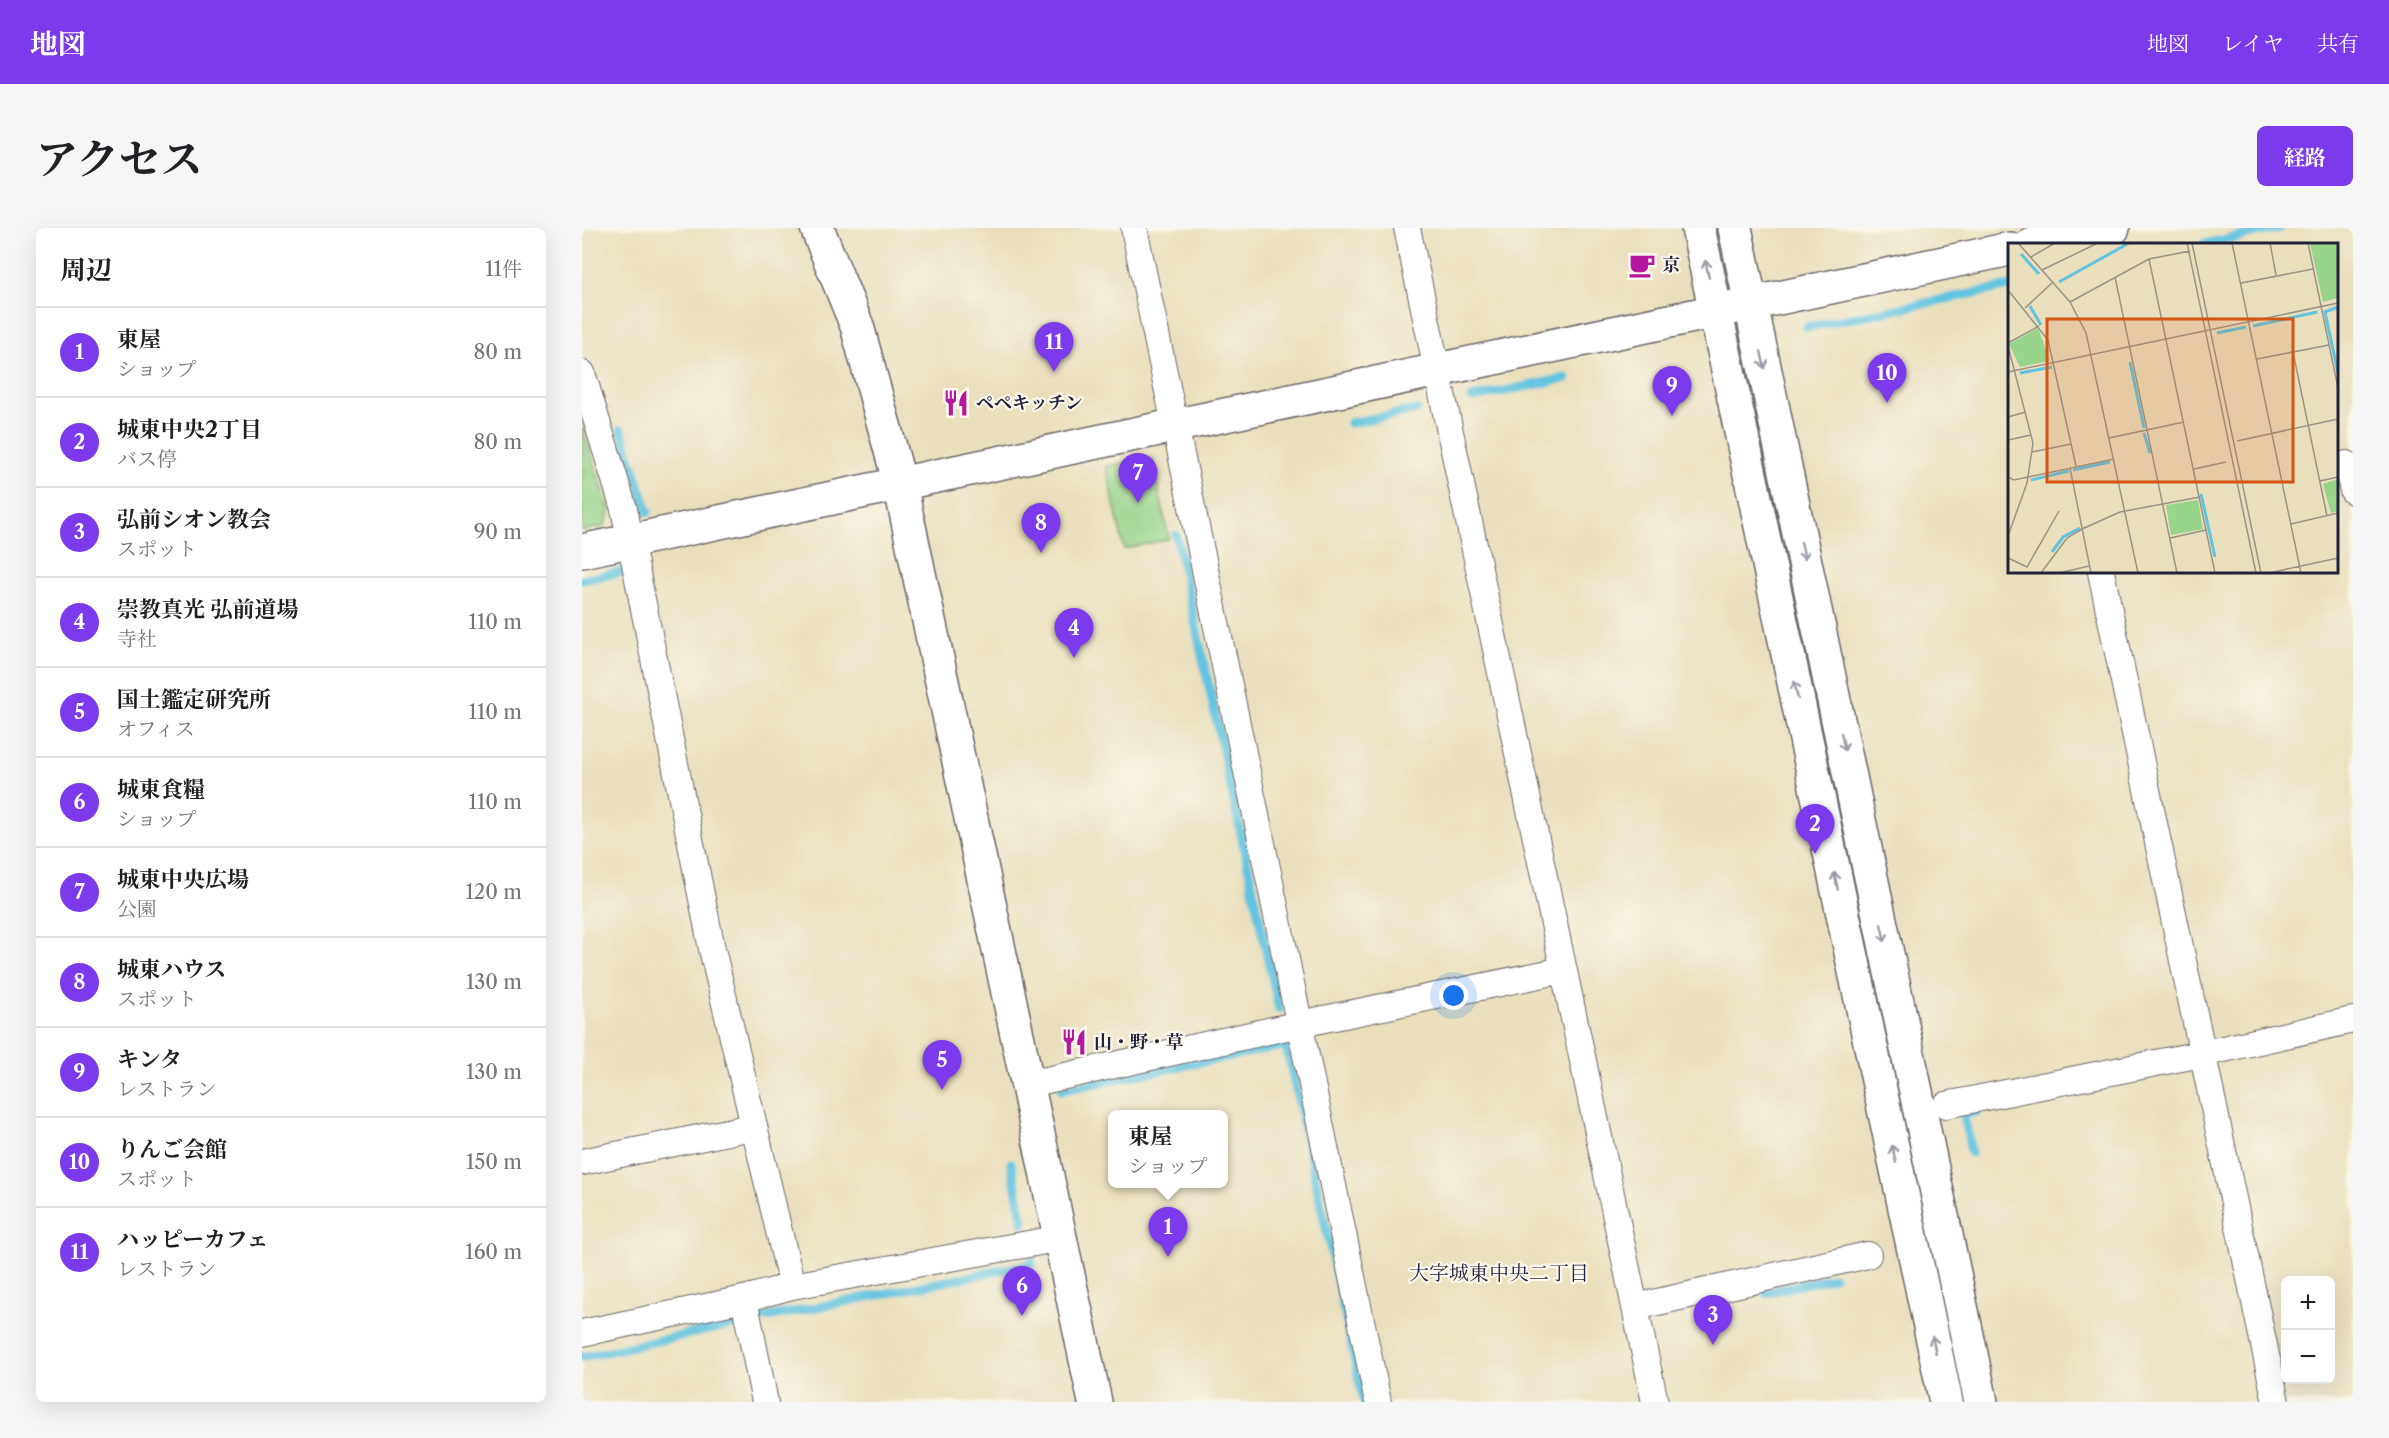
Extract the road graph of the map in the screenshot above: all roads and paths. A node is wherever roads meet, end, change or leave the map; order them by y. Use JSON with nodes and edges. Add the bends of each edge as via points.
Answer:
{"nodes":[{"id":1,"x":817,"y":228,"type":"edge"},
{"id":2,"x":1134,"y":228,"type":"edge"},
{"id":3,"x":1407,"y":228,"type":"edge"},
{"id":4,"x":1698,"y":228,"type":"edge"},
{"id":5,"x":1735,"y":228,"type":"edge"},
{"id":6,"x":2030,"y":228,"type":"edge"},
{"id":7,"x":2113,"y":228,"type":"edge"},
{"id":8,"x":2033,"y":243,"type":"edge"},
{"id":9,"x":2038,"y":243,"type":"edge"},
{"id":10,"x":2008,"y":249,"type":"edge"},
{"id":11,"x":1751,"y":303,"type":"junction"},
{"id":12,"x":1715,"y":311,"type":"junction"},
{"id":13,"x":1438,"y":370,"type":"junction"},
{"id":14,"x":582,"y":373,"type":"edge"},
{"id":15,"x":1174,"y":425,"type":"junction"},
{"id":16,"x":2346,"y":464,"type":"edge"},
{"id":17,"x":900,"y":484,"type":"junction"},
{"id":18,"x":2353,"y":491,"type":"edge"},
{"id":19,"x":629,"y":541,"type":"junction"},
{"id":20,"x":582,"y":550,"type":"edge"},
{"id":21,"x":2100,"y":573,"type":"edge"},
{"id":22,"x":1563,"y":970,"type":"junction"},
{"id":23,"x":2353,"y":1020,"type":"edge"},
{"id":24,"x":1300,"y":1024,"type":"junction"},
{"id":25,"x":2201,"y":1054,"type":"junction"},
{"id":26,"x":1029,"y":1084,"type":"junction"},
{"id":27,"x":1946,"y":1105,"type":"dead end"},
{"id":28,"x":752,"y":1127,"type":"junction"},
{"id":29,"x":582,"y":1162,"type":"edge"},
{"id":30,"x":1062,"y":1238,"type":"junction"},
{"id":31,"x":1869,"y":1255,"type":"dead end"},
{"id":32,"x":792,"y":1286,"type":"junction"},
{"id":33,"x":744,"y":1299,"type":"junction"},
{"id":34,"x":1635,"y":1307,"type":"junction"},
{"id":35,"x":582,"y":1333,"type":"edge"},
{"id":36,"x":765,"y":1402,"type":"edge"},
{"id":37,"x":1095,"y":1402,"type":"edge"},
{"id":38,"x":1378,"y":1402,"type":"edge"},
{"id":39,"x":1655,"y":1402,"type":"edge"},
{"id":40,"x":1946,"y":1402,"type":"edge"},
{"id":41,"x":1981,"y":1402,"type":"edge"},
{"id":42,"x":2276,"y":1402,"type":"edge"}],
"edges":[{"from":1,"to":17,"type":"street","via":[[858,326]]},
{"from":2,"to":15,"type":"street"},
{"from":3,"to":13,"type":"street"},
{"from":12,"to":4,"type":"street","one_way":true},
{"from":5,"to":11,"type":"street"},
{"from":6,"to":8,"type":"street"},
{"from":7,"to":9,"type":"street"},
{"from":10,"to":11,"type":"street"},
{"from":11,"to":12,"type":"street"},
{"from":11,"to":41,"type":"street","one_way":true},
{"from":12,"to":13,"type":"street"},
{"from":40,"to":12,"type":"street","one_way":true},
{"from":13,"to":15,"type":"street"},
{"from":13,"to":22,"type":"street"},
{"from":14,"to":19,"type":"street","via":[[624,509]]},
{"from":15,"to":17,"type":"street"},
{"from":15,"to":24,"type":"street"},
{"from":16,"to":18,"type":"street"},
{"from":17,"to":19,"type":"street"},
{"from":17,"to":26,"type":"street"},
{"from":19,"to":20,"type":"street"},
{"from":19,"to":28,"type":"street"},
{"from":21,"to":25,"type":"street"},
{"from":22,"to":24,"type":"street"},
{"from":22,"to":34,"type":"street"},
{"from":23,"to":25,"type":"street"},
{"from":24,"to":26,"type":"street"},
{"from":24,"to":38,"type":"street"},
{"from":25,"to":27,"type":"street"},
{"from":25,"to":42,"type":"street"},
{"from":26,"to":30,"type":"street"},
{"from":28,"to":29,"type":"street"},
{"from":28,"to":32,"type":"street"},
{"from":30,"to":32,"type":"street"},
{"from":30,"to":37,"type":"street"},
{"from":31,"to":34,"type":"street"},
{"from":32,"to":33,"type":"street"},
{"from":33,"to":35,"type":"street"},
{"from":33,"to":36,"type":"street"},
{"from":34,"to":39,"type":"street"}]}
